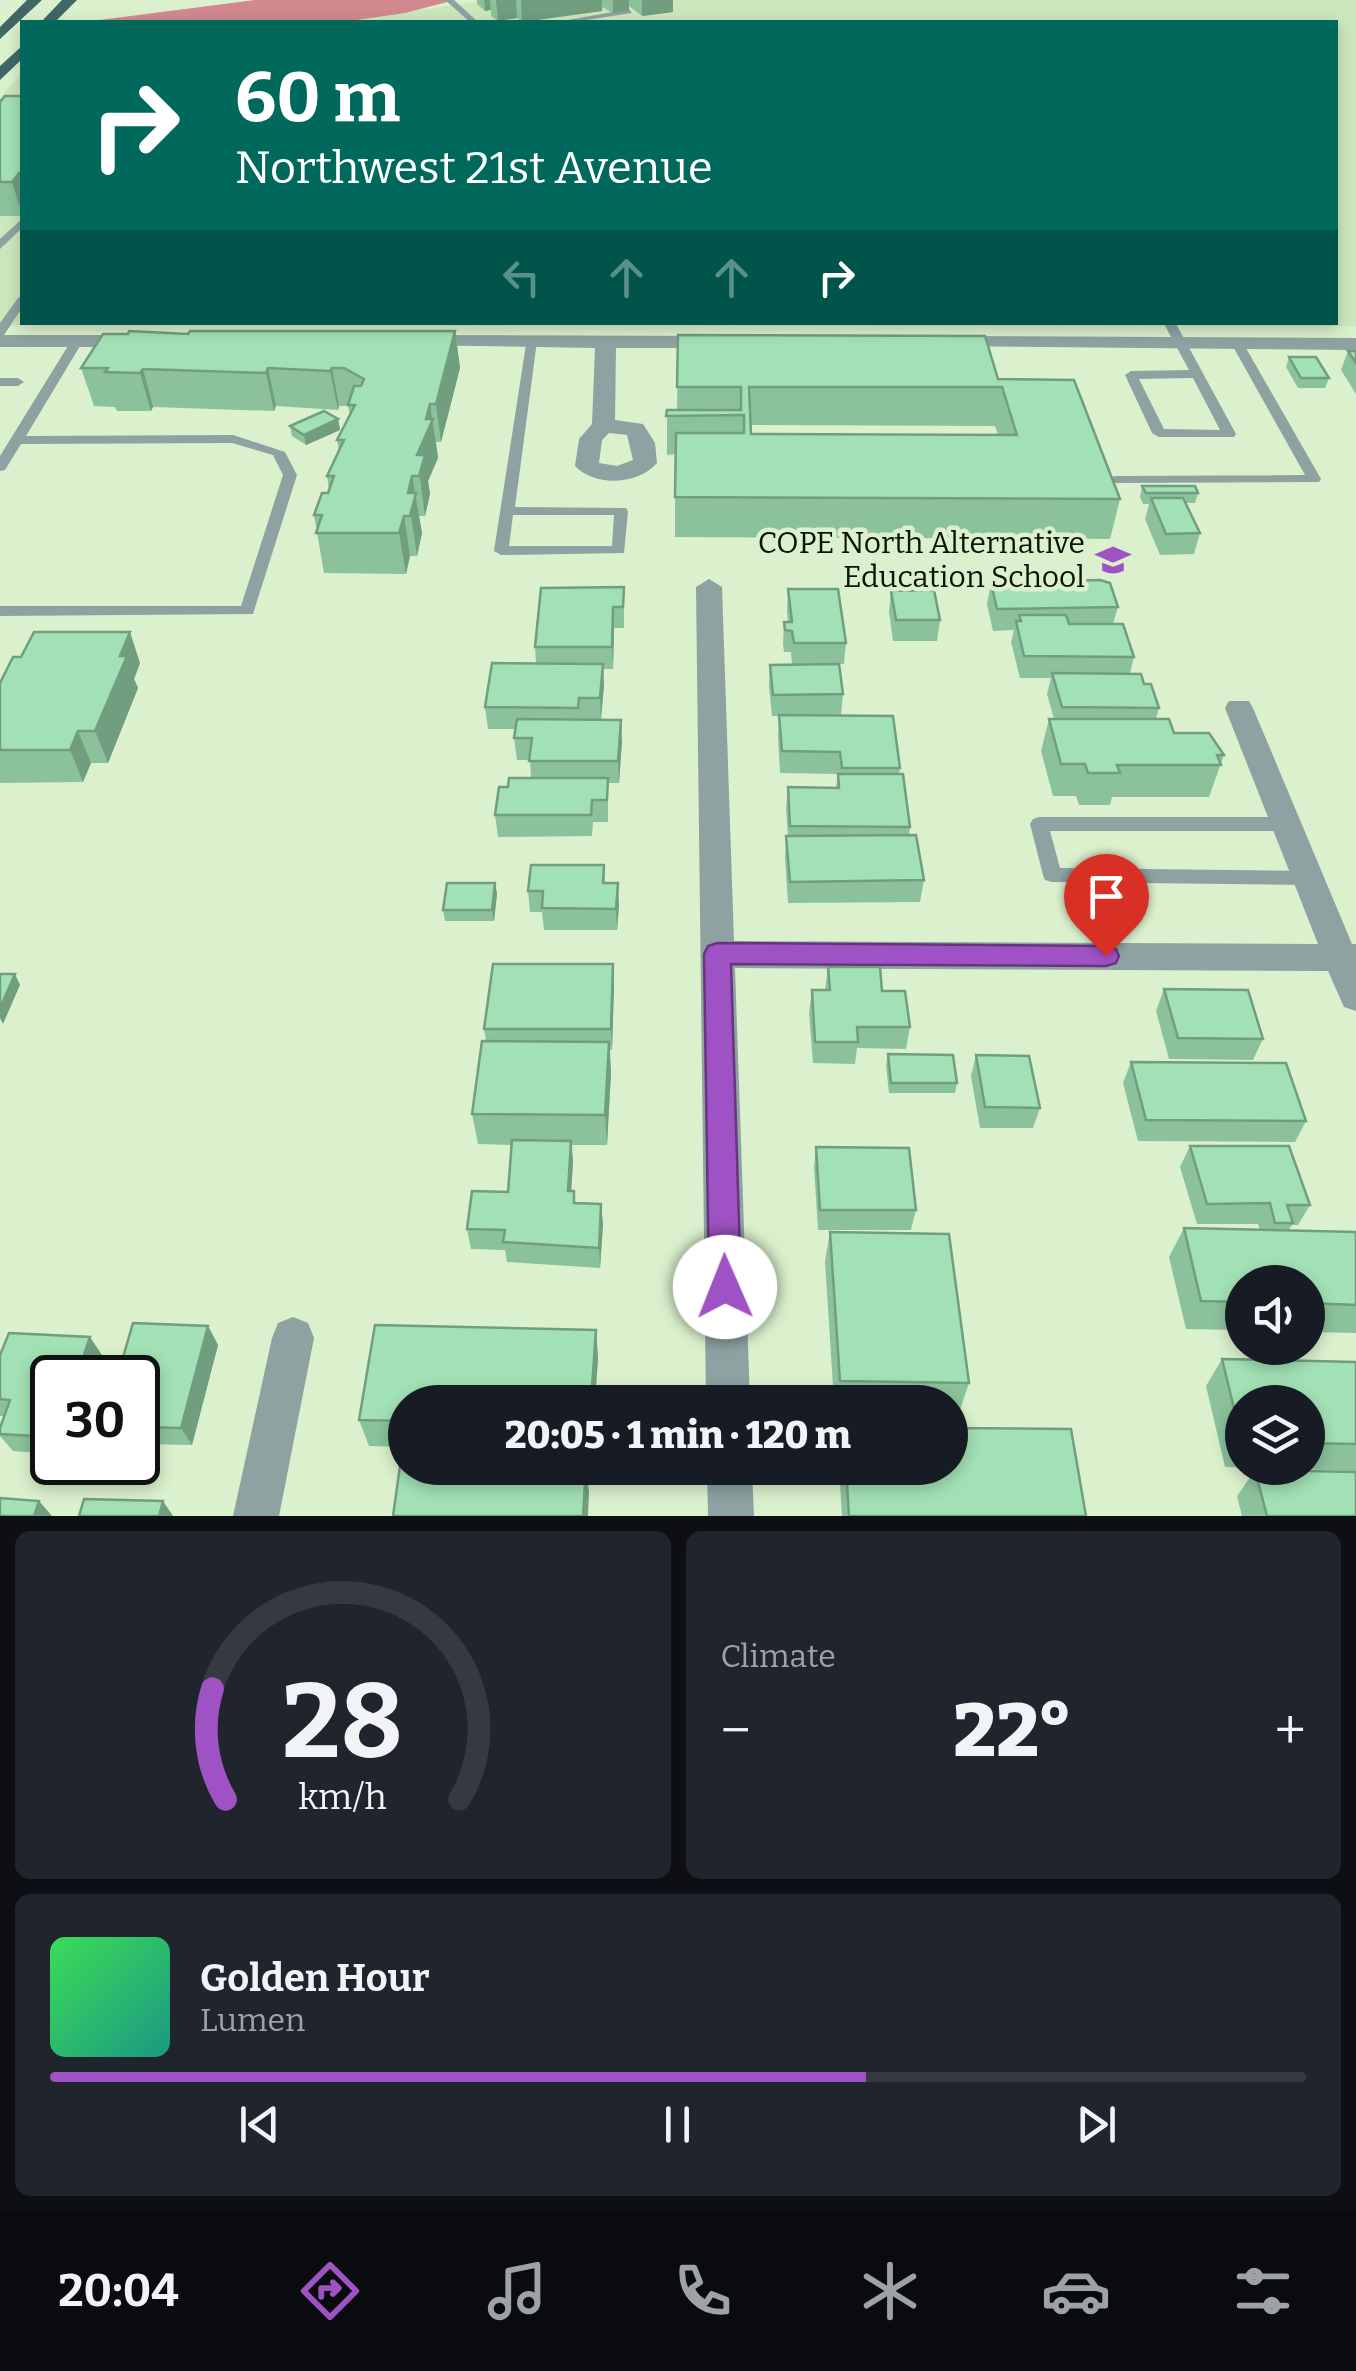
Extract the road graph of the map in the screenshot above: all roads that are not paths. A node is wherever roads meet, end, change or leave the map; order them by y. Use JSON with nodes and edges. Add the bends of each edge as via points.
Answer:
{"nodes":[{"id":1,"x":34,"y":0,"type":"edge"},
{"id":2,"x":70,"y":0,"type":"edge"},
{"id":3,"x":451,"y":2,"type":"edge"},
{"id":4,"x":629,"y":12,"type":"dead end"},
{"id":5,"x":50,"y":20,"type":"edge"},
{"id":6,"x":472,"y":20,"type":"edge"},
{"id":7,"x":575,"y":20,"type":"edge"},
{"id":8,"x":0,"y":36,"type":"edge"},
{"id":9,"x":18,"y":55,"type":"edge"},
{"id":10,"x":0,"y":75,"type":"edge"},
{"id":11,"x":20,"y":224,"type":"edge"},
{"id":12,"x":0,"y":246,"type":"edge"},
{"id":13,"x":20,"y":303,"type":"edge"},
{"id":14,"x":1171,"y":325,"type":"edge"},
{"id":15,"x":0,"y":332,"type":"edge"},
{"id":16,"x":403,"y":335,"type":"edge"},
{"id":17,"x":77,"y":340,"type":"junction"},
{"id":18,"x":0,"y":341,"type":"edge"},
{"id":19,"x":156,"y":341,"type":"edge"},
{"id":20,"x":531,"y":341,"type":"junction"},
{"id":21,"x":606,"y":341,"type":"junction"},
{"id":22,"x":738,"y":342,"type":"edge"},
{"id":23,"x":930,"y":342,"type":"edge"},
{"id":24,"x":1183,"y":343,"type":"junction"},
{"id":25,"x":1238,"y":343,"type":"junction"},
{"id":26,"x":1356,"y":344,"type":"edge"},
{"id":27,"x":1199,"y":374,"type":"junction"},
{"id":28,"x":0,"y":382,"type":"edge"},
{"id":29,"x":18,"y":382,"type":"dead end"},
{"id":30,"x":603,"y":424,"type":"dead end"},
{"id":31,"x":16,"y":440,"type":"junction"},
{"id":32,"x":0,"y":467,"type":"edge"},
{"id":33,"x":1116,"y":480,"type":"edge"},
{"id":34,"x":507,"y":511,"type":"junction"},
{"id":35,"x":709,"y":586,"type":"dead end"},
{"id":36,"x":0,"y":611,"type":"edge"},
{"id":37,"x":1239,"y":708,"type":"dead end"},
{"id":38,"x":1286,"y":824,"type":"junction"},
{"id":39,"x":1308,"y":878,"type":"junction"},
{"id":40,"x":717,"y":954,"type":"junction"},
{"id":41,"x":1348,"y":958,"type":"edge"},
{"id":42,"x":1356,"y":997,"type":"edge"},
{"id":43,"x":293,"y":1338,"type":"dead end"},
{"id":44,"x":728,"y":1385,"type":"edge"},
{"id":45,"x":730,"y":1485,"type":"edge"},
{"id":46,"x":256,"y":1516,"type":"edge"},
{"id":47,"x":731,"y":1516,"type":"edge"}],
"edges":[{"from":1,"to":8,"type":"main road"},
{"from":2,"to":5,"type":"main road"},
{"from":3,"to":6,"type":"lane"},
{"from":4,"to":7,"type":"lane"},
{"from":9,"to":10,"type":"main road"},
{"from":11,"to":12,"type":"lane"},
{"from":13,"to":15,"type":"lane"},
{"from":14,"to":24,"type":"lane"},
{"from":16,"to":20,"type":"street"},
{"from":17,"to":18,"type":"street"},
{"from":17,"to":19,"type":"street"},
{"from":17,"to":31,"type":"lane"},
{"from":20,"to":21,"type":"street"},
{"from":20,"to":34,"type":"lane"},
{"from":21,"to":22,"type":"street"},
{"from":21,"to":30,"type":"street"},
{"from":23,"to":24,"type":"street"},
{"from":24,"to":25,"type":"street"},
{"from":24,"to":27,"type":"lane"},
{"from":25,"to":26,"type":"street"},
{"from":25,"to":33,"type":"lane","via":[[1314,479]]},
{"from":27,"to":27,"type":"lane","via":[[1229,434],[1159,433],[1131,374]]},
{"from":28,"to":29,"type":"lane"},
{"from":31,"to":32,"type":"lane"},
{"from":31,"to":36,"type":"lane","via":[[233,439],[278,452],[290,475],[247,611]]},
{"from":34,"to":34,"type":"lane","via":[[501,551],[619,550],[621,511]]},
{"from":35,"to":40,"type":"street"},
{"from":37,"to":38,"type":"street"},
{"from":38,"to":39,"type":"street"},
{"from":38,"to":39,"type":"lane","via":[[1038,824],[1052,875]]},
{"from":39,"to":41,"type":"street"},
{"from":40,"to":41,"type":"street"},
{"from":40,"to":44,"type":"street"},
{"from":41,"to":42,"type":"street"},
{"from":43,"to":46,"type":"street"},
{"from":45,"to":47,"type":"street"}]}
